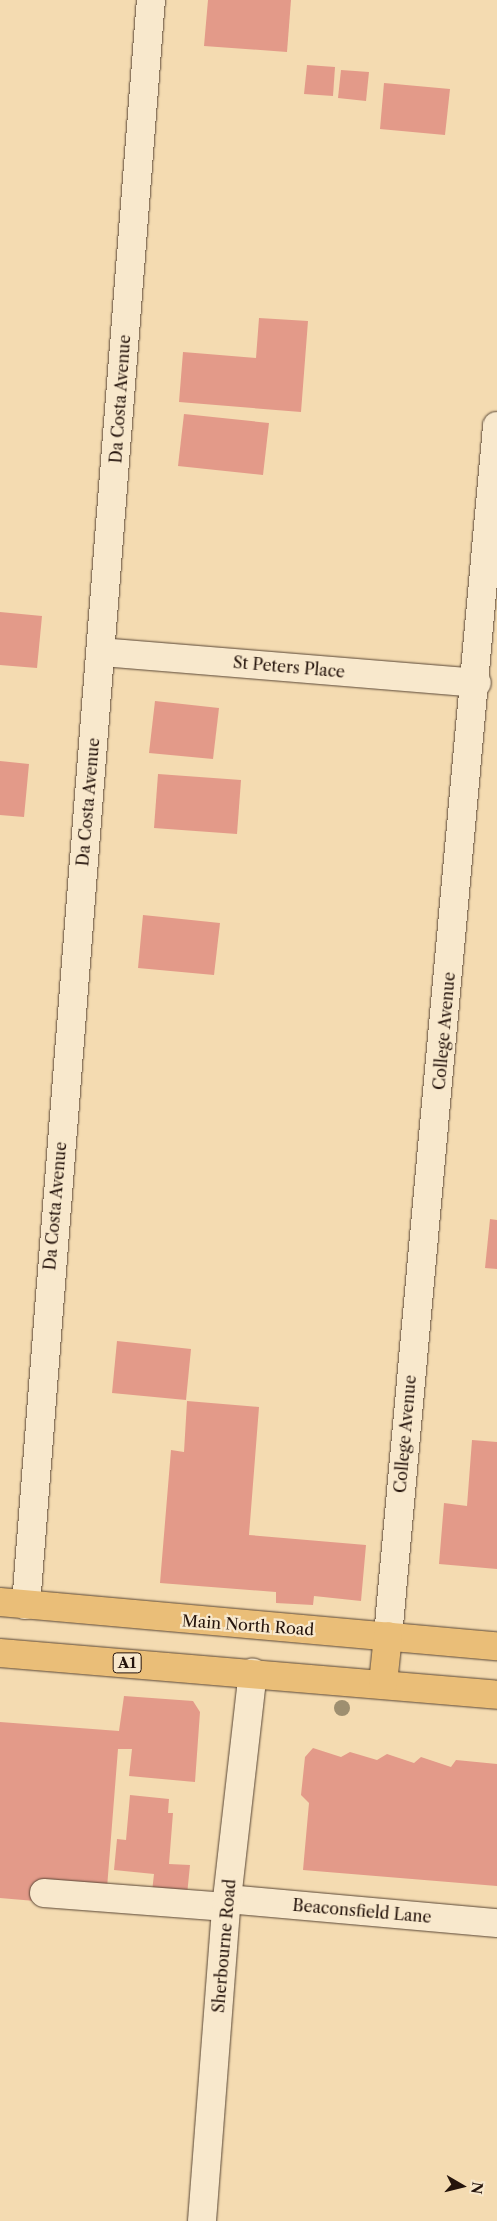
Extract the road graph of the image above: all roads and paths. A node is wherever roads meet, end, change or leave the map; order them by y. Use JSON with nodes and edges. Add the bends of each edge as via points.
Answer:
{"nodes":[{"id":1,"x":151,"y":0,"type":"edge"},
{"id":2,"x":497,"y":426,"type":"edge"},
{"id":3,"x":101,"y":652,"type":"junction"},
{"id":4,"x":476,"y":683,"type":"junction"},
{"id":5,"x":13,"y":1604,"type":"edge"},
{"id":6,"x":388,"y":1636,"type":"junction"},
{"id":7,"x":497,"y":1646,"type":"edge"},
{"id":8,"x":0,"y":1653,"type":"edge"},
{"id":9,"x":253,"y":1672,"type":"junction"},
{"id":10,"x":383,"y":1683,"type":"junction"},
{"id":11,"x":497,"y":1695,"type":"edge"},
{"id":12,"x":44,"y":1893,"type":"dead end"},
{"id":13,"x":227,"y":1903,"type":"junction"},
{"id":14,"x":497,"y":1923,"type":"edge"},
{"id":15,"x":202,"y":2221,"type":"edge"}],
"edges":[{"from":1,"to":3,"type":"street","name":"Da Costa Avenue"},
{"from":2,"to":4,"type":"street","name":"College Avenue"},
{"from":3,"to":4,"type":"street","name":"St Peters Place"},
{"from":3,"to":5,"type":"street","name":"Da Costa Avenue"},
{"from":4,"to":6,"type":"street","name":"College Avenue"},
{"from":5,"to":6,"type":"highway","name":"Main North Road"},
{"from":6,"to":7,"type":"highway","name":"Main North Road"},
{"from":6,"to":10,"type":"highway"},
{"from":8,"to":9,"type":"highway","number":"A1"},
{"from":9,"to":10,"type":"highway","number":"A1"},
{"from":9,"to":13,"type":"street","name":"Sherbourne Road"},
{"from":10,"to":11,"type":"highway","number":"A1"},
{"from":12,"to":13,"type":"street","name":"Beaconsfield Lane"},
{"from":13,"to":14,"type":"street","name":"Beaconsfield Lane"},
{"from":13,"to":15,"type":"street","name":"Sherbourne Road"}]}
